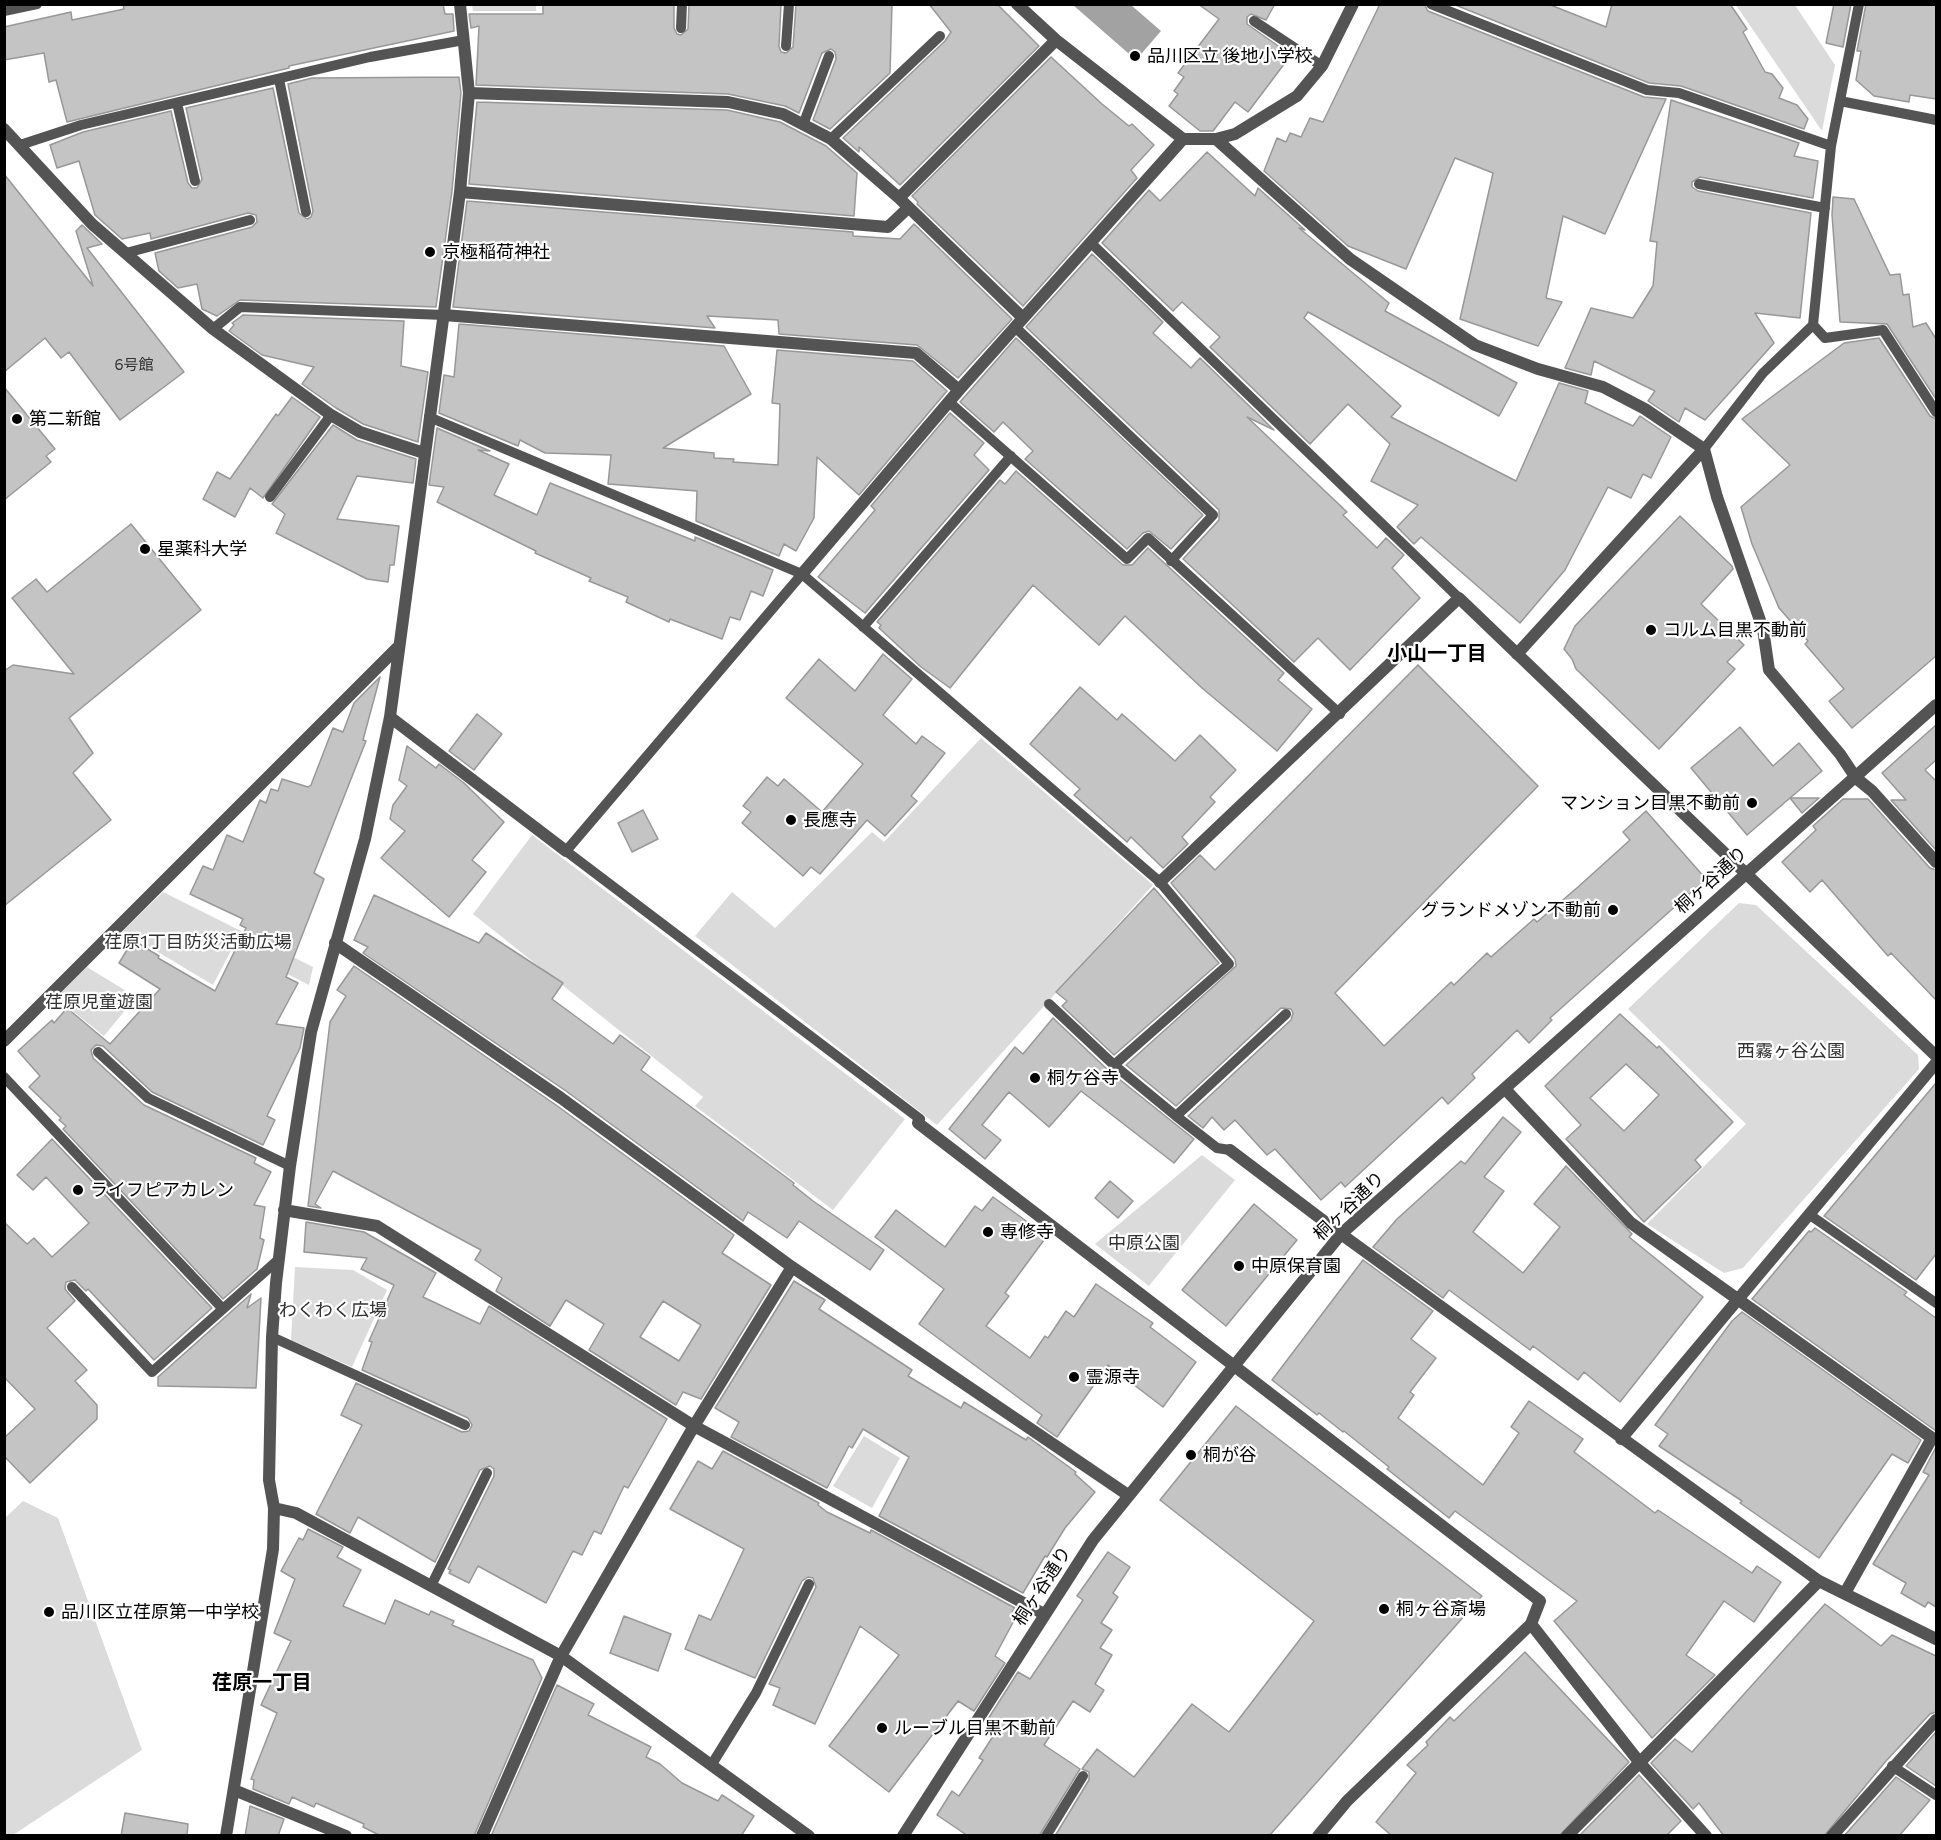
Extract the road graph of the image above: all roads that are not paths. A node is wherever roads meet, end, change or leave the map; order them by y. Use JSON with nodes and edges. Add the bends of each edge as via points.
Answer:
{"nodes":[{"id":1,"x":37,"y":4,"type":"edge"},
{"id":2,"x":460,"y":4,"type":"edge"},
{"id":3,"x":682,"y":4,"type":"edge"},
{"id":4,"x":789,"y":4,"type":"edge"},
{"id":5,"x":1017,"y":4,"type":"edge"},
{"id":6,"x":1353,"y":4,"type":"edge"},
{"id":7,"x":1431,"y":4,"type":"edge"},
{"id":8,"x":1859,"y":4,"type":"edge"},
{"id":9,"x":4,"y":11,"type":"edge"},
{"id":10,"x":1254,"y":21,"type":"dead end"},
{"id":11,"x":681,"y":27,"type":"dead end"},
{"id":12,"x":940,"y":36,"type":"dead end"},
{"id":13,"x":464,"y":40,"type":"junction"},
{"id":14,"x":1056,"y":40,"type":"junction"},
{"id":15,"x":786,"y":46,"type":"dead end"},
{"id":16,"x":829,"y":56,"type":"dead end"},
{"id":17,"x":1322,"y":66,"type":"junction"},
{"id":18,"x":279,"y":79,"type":"junction"},
{"id":19,"x":469,"y":93,"type":"junction"},
{"id":20,"x":1840,"y":101,"type":"junction"},
{"id":21,"x":177,"y":103,"type":"junction"},
{"id":22,"x":1936,"y":120,"type":"edge"},
{"id":23,"x":803,"y":125,"type":"junction"},
{"id":24,"x":4,"y":129,"type":"edge"},
{"id":25,"x":831,"y":139,"type":"junction"},
{"id":26,"x":1183,"y":139,"type":"junction"},
{"id":27,"x":1216,"y":139,"type":"junction"},
{"id":28,"x":20,"y":145,"type":"junction"},
{"id":29,"x":1831,"y":146,"type":"junction"},
{"id":30,"x":195,"y":181,"type":"dead end"},
{"id":31,"x":1699,"y":184,"type":"dead end"},
{"id":32,"x":460,"y":192,"type":"junction"},
{"id":33,"x":899,"y":198,"type":"junction"},
{"id":34,"x":908,"y":208,"type":"junction"},
{"id":35,"x":1825,"y":208,"type":"junction"},
{"id":36,"x":306,"y":213,"type":"dead end"},
{"id":37,"x":250,"y":220,"type":"dead end"},
{"id":38,"x":1091,"y":243,"type":"junction"},
{"id":39,"x":126,"y":253,"type":"junction"},
{"id":40,"x":444,"y":315,"type":"junction"},
{"id":41,"x":1019,"y":322,"type":"junction"},
{"id":42,"x":1814,"y":325,"type":"junction"},
{"id":43,"x":213,"y":329,"type":"junction"},
{"id":44,"x":959,"y":390,"type":"junction"},
{"id":45,"x":949,"y":402,"type":"junction"},
{"id":46,"x":1936,"y":412,"type":"edge"},
{"id":47,"x":331,"y":415,"type":"junction"},
{"id":48,"x":429,"y":417,"type":"junction"},
{"id":49,"x":1704,"y":449,"type":"junction"},
{"id":50,"x":424,"y":453,"type":"junction"},
{"id":51,"x":1011,"y":456,"type":"junction"},
{"id":52,"x":270,"y":497,"type":"dead end"},
{"id":53,"x":1171,"y":561,"type":"junction"},
{"id":54,"x":802,"y":574,"type":"junction"},
{"id":55,"x":1459,"y":598,"type":"junction"},
{"id":56,"x":864,"y":627,"type":"junction"},
{"id":57,"x":397,"y":648,"type":"junction"},
{"id":58,"x":1517,"y":654,"type":"junction"},
{"id":59,"x":1936,"y":705,"type":"edge"},
{"id":60,"x":1340,"y":714,"type":"junction"},
{"id":61,"x":390,"y":717,"type":"junction"},
{"id":62,"x":1856,"y":778,"type":"junction"},
{"id":63,"x":566,"y":851,"type":"junction"},
{"id":64,"x":1936,"y":862,"type":"edge"},
{"id":65,"x":1746,"y":873,"type":"junction"},
{"id":66,"x":1160,"y":882,"type":"junction"},
{"id":67,"x":335,"y":943,"type":"junction"},
{"id":68,"x":1049,"y":1004,"type":"dead end"},
{"id":69,"x":1286,"y":1014,"type":"dead end"},
{"id":70,"x":4,"y":1041,"type":"edge"},
{"id":71,"x":98,"y":1052,"type":"dead end"},
{"id":72,"x":1936,"y":1056,"type":"edge"},
{"id":73,"x":1936,"y":1063,"type":"edge"},
{"id":74,"x":1114,"y":1065,"type":"junction"},
{"id":75,"x":4,"y":1077,"type":"edge"},
{"id":76,"x":1505,"y":1089,"type":"junction"},
{"id":77,"x":1176,"y":1116,"type":"junction"},
{"id":78,"x":918,"y":1123,"type":"joint"},
{"id":79,"x":1230,"y":1150,"type":"joint"},
{"id":80,"x":290,"y":1166,"type":"junction"},
{"id":81,"x":284,"y":1210,"type":"junction"},
{"id":82,"x":1810,"y":1215,"type":"junction"},
{"id":83,"x":1341,"y":1234,"type":"junction"},
{"id":84,"x":278,"y":1260,"type":"junction"},
{"id":85,"x":792,"y":1267,"type":"junction"},
{"id":86,"x":72,"y":1287,"type":"dead end"},
{"id":87,"x":1740,"y":1299,"type":"junction"},
{"id":88,"x":1936,"y":1303,"type":"edge"},
{"id":89,"x":223,"y":1309,"type":"junction"},
{"id":90,"x":272,"y":1337,"type":"junction"},
{"id":91,"x":1233,"y":1366,"type":"junction"},
{"id":92,"x":465,"y":1425,"type":"dead end"},
{"id":93,"x":694,"y":1425,"type":"junction"},
{"id":94,"x":1621,"y":1439,"type":"junction"},
{"id":95,"x":487,"y":1473,"type":"dead end"},
{"id":96,"x":1128,"y":1495,"type":"junction"},
{"id":97,"x":274,"y":1509,"type":"junction"},
{"id":98,"x":1819,"y":1581,"type":"junction"},
{"id":99,"x":432,"y":1584,"type":"junction"},
{"id":100,"x":809,"y":1584,"type":"dead end"},
{"id":101,"x":1845,"y":1593,"type":"junction"},
{"id":102,"x":1044,"y":1614,"type":"junction"},
{"id":103,"x":1531,"y":1624,"type":"junction"},
{"id":104,"x":1936,"y":1639,"type":"edge"},
{"id":105,"x":561,"y":1656,"type":"junction"},
{"id":106,"x":1936,"y":1720,"type":"edge"},
{"id":107,"x":1640,"y":1763,"type":"junction"},
{"id":108,"x":712,"y":1764,"type":"junction"},
{"id":109,"x":1892,"y":1766,"type":"junction"},
{"id":110,"x":1083,"y":1776,"type":"dead end"},
{"id":111,"x":234,"y":1790,"type":"junction"},
{"id":112,"x":1936,"y":1795,"type":"edge"},
{"id":113,"x":226,"y":1836,"type":"edge"},
{"id":114,"x":346,"y":1836,"type":"edge"},
{"id":115,"x":482,"y":1836,"type":"edge"},
{"id":116,"x":809,"y":1836,"type":"edge"},
{"id":117,"x":903,"y":1836,"type":"edge"},
{"id":118,"x":1046,"y":1836,"type":"edge"},
{"id":119,"x":1317,"y":1836,"type":"edge"},
{"id":120,"x":1567,"y":1836,"type":"edge"},
{"id":121,"x":1706,"y":1836,"type":"edge"},
{"id":122,"x":1832,"y":1836,"type":"edge"}],
"edges":[{"from":1,"to":9,"type":"lane"},
{"from":2,"to":13,"type":"street"},
{"from":3,"to":11,"type":"lane"},
{"from":4,"to":15,"type":"lane"},
{"from":5,"to":14,"type":"street"},
{"from":6,"to":17,"type":"street"},
{"from":7,"to":29,"type":"lane","via":[[1647,90],[1679,93]]},
{"from":8,"to":20,"type":"lane"},
{"from":10,"to":17,"type":"lane"},
{"from":12,"to":25,"type":"lane"},
{"from":13,"to":18,"type":"lane"},
{"from":13,"to":19,"type":"street"},
{"from":14,"to":26,"type":"street"},
{"from":14,"to":33,"type":"street"},
{"from":16,"to":23,"type":"lane"},
{"from":17,"to":27,"type":"street","via":[[1297,96],[1235,134]]},
{"from":18,"to":21,"type":"lane"},
{"from":18,"to":36,"type":"lane"},
{"from":19,"to":23,"type":"street","via":[[728,102],[783,114]]},
{"from":19,"to":32,"type":"street"},
{"from":20,"to":22,"type":"lane"},
{"from":20,"to":29,"type":"lane"},
{"from":21,"to":28,"type":"lane","via":[[81,125]]},
{"from":21,"to":30,"type":"lane"},
{"from":23,"to":25,"type":"street"},
{"from":24,"to":28,"type":"street"},
{"from":25,"to":33,"type":"street"},
{"from":26,"to":27,"type":"street"},
{"from":26,"to":38,"type":"street"},
{"from":27,"to":49,"type":"street","via":[[1350,259],[1475,345],[1538,369],[1603,387],[1645,409]]},
{"from":28,"to":39,"type":"street","via":[[92,224]]},
{"from":29,"to":35,"type":"lane"},
{"from":31,"to":35,"type":"lane"},
{"from":32,"to":34,"type":"street","via":[[888,227]]},
{"from":32,"to":40,"type":"street"},
{"from":33,"to":34,"type":"street"},
{"from":34,"to":41,"type":"street"},
{"from":35,"to":42,"type":"lane"},
{"from":37,"to":39,"type":"lane"},
{"from":38,"to":41,"type":"street"},
{"from":38,"to":55,"type":"lane"},
{"from":39,"to":43,"type":"street"},
{"from":40,"to":43,"type":"lane","via":[[240,307]]},
{"from":40,"to":44,"type":"street","via":[[916,353]]},
{"from":40,"to":48,"type":"street"},
{"from":41,"to":44,"type":"street"},
{"from":41,"to":53,"type":"lane","via":[[1213,515]]},
{"from":42,"to":46,"type":"lane","via":[[1825,338],[1883,330]]},
{"from":42,"to":49,"type":"lane","via":[[1763,373]]},
{"from":43,"to":47,"type":"street"},
{"from":44,"to":45,"type":"street"},
{"from":45,"to":51,"type":"lane"},
{"from":45,"to":54,"type":"street"},
{"from":47,"to":50,"type":"street","via":[[360,432]]},
{"from":47,"to":52,"type":"lane"},
{"from":48,"to":50,"type":"street"},
{"from":48,"to":54,"type":"lane"},
{"from":49,"to":58,"type":"street"},
{"from":49,"to":62,"type":"street","via":[[1763,629],[1769,670]]},
{"from":50,"to":57,"type":"street"},
{"from":51,"to":53,"type":"lane","via":[[1127,559],[1148,538]]},
{"from":51,"to":56,"type":"lane"},
{"from":53,"to":60,"type":"lane"},
{"from":54,"to":56,"type":"lane"},
{"from":54,"to":63,"type":"lane"},
{"from":55,"to":58,"type":"street"},
{"from":55,"to":60,"type":"street"},
{"from":56,"to":66,"type":"lane"},
{"from":57,"to":61,"type":"street"},
{"from":57,"to":70,"type":"street"},
{"from":58,"to":65,"type":"street"},
{"from":59,"to":62,"type":"street","name":"桐ヶ谷通り"},
{"from":60,"to":66,"type":"street"},
{"from":61,"to":63,"type":"street"},
{"from":61,"to":67,"type":"street","via":[[365,839]]},
{"from":62,"to":64,"type":"street"},
{"from":62,"to":65,"type":"street","name":"桐ヶ谷通り"},
{"from":63,"to":78,"type":"lane","via":[[920,1119]]},
{"from":65,"to":72,"type":"street"},
{"from":65,"to":76,"type":"street","name":"桐ヶ谷通り"},
{"from":66,"to":74,"type":"lane","via":[[1228,964]]},
{"from":67,"to":80,"type":"street","via":[[311,1032]]},
{"from":67,"to":85,"type":"street","via":[[561,1098]]},
{"from":68,"to":74,"type":"lane"},
{"from":69,"to":77,"type":"lane"},
{"from":71,"to":80,"type":"lane","via":[[148,1098]]},
{"from":73,"to":82,"type":"street"},
{"from":74,"to":77,"type":"lane"},
{"from":75,"to":89,"type":"lane"},
{"from":76,"to":83,"type":"street","name":"桐ヶ谷通り"},
{"from":76,"to":87,"type":"street","via":[[1631,1223]]},
{"from":77,"to":79,"type":"lane","via":[[1217,1148]]},
{"from":78,"to":91,"type":"street"},
{"from":79,"to":83,"type":"street"},
{"from":80,"to":81,"type":"street"},
{"from":81,"to":84,"type":"street"},
{"from":81,"to":93,"type":"street","via":[[377,1226]]},
{"from":82,"to":87,"type":"street"},
{"from":82,"to":88,"type":"lane"},
{"from":83,"to":91,"type":"street","name":"桐ヶ谷通り"},
{"from":83,"to":94,"type":"street"},
{"from":84,"to":89,"type":"lane"},
{"from":84,"to":90,"type":"street"},
{"from":85,"to":93,"type":"street"},
{"from":85,"to":96,"type":"street"},
{"from":86,"to":89,"type":"lane","via":[[152,1372]]},
{"from":87,"to":94,"type":"street"},
{"from":87,"to":101,"type":"street","via":[[1932,1438]]},
{"from":90,"to":92,"type":"lane"},
{"from":90,"to":97,"type":"street","via":[[269,1480]]},
{"from":91,"to":96,"type":"street","name":"桐ヶ谷通り"},
{"from":91,"to":103,"type":"street","via":[[1540,1601]]},
{"from":93,"to":102,"type":"street"},
{"from":93,"to":105,"type":"street"},
{"from":94,"to":98,"type":"street"},
{"from":95,"to":99,"type":"lane"},
{"from":96,"to":102,"type":"street","name":"桐ヶ谷通り"},
{"from":97,"to":99,"type":"street","via":[[296,1513]]},
{"from":97,"to":111,"type":"street","via":[[273,1549]]},
{"from":98,"to":101,"type":"street"},
{"from":98,"to":107,"type":"street"},
{"from":99,"to":105,"type":"street"},
{"from":100,"to":108,"type":"lane","via":[[756,1693]]},
{"from":101,"to":104,"type":"street"},
{"from":102,"to":117,"type":"street","name":"桐ヶ谷通り"},
{"from":103,"to":107,"type":"street"},
{"from":103,"to":119,"type":"street","via":[[1347,1801]]},
{"from":105,"to":108,"type":"street"},
{"from":105,"to":115,"type":"street"},
{"from":106,"to":109,"type":"street"},
{"from":107,"to":120,"type":"street"},
{"from":107,"to":121,"type":"street"},
{"from":108,"to":116,"type":"street"},
{"from":109,"to":112,"type":"lane"},
{"from":109,"to":122,"type":"street"},
{"from":110,"to":118,"type":"lane"},
{"from":111,"to":113,"type":"street"},
{"from":111,"to":114,"type":"street"}]}
